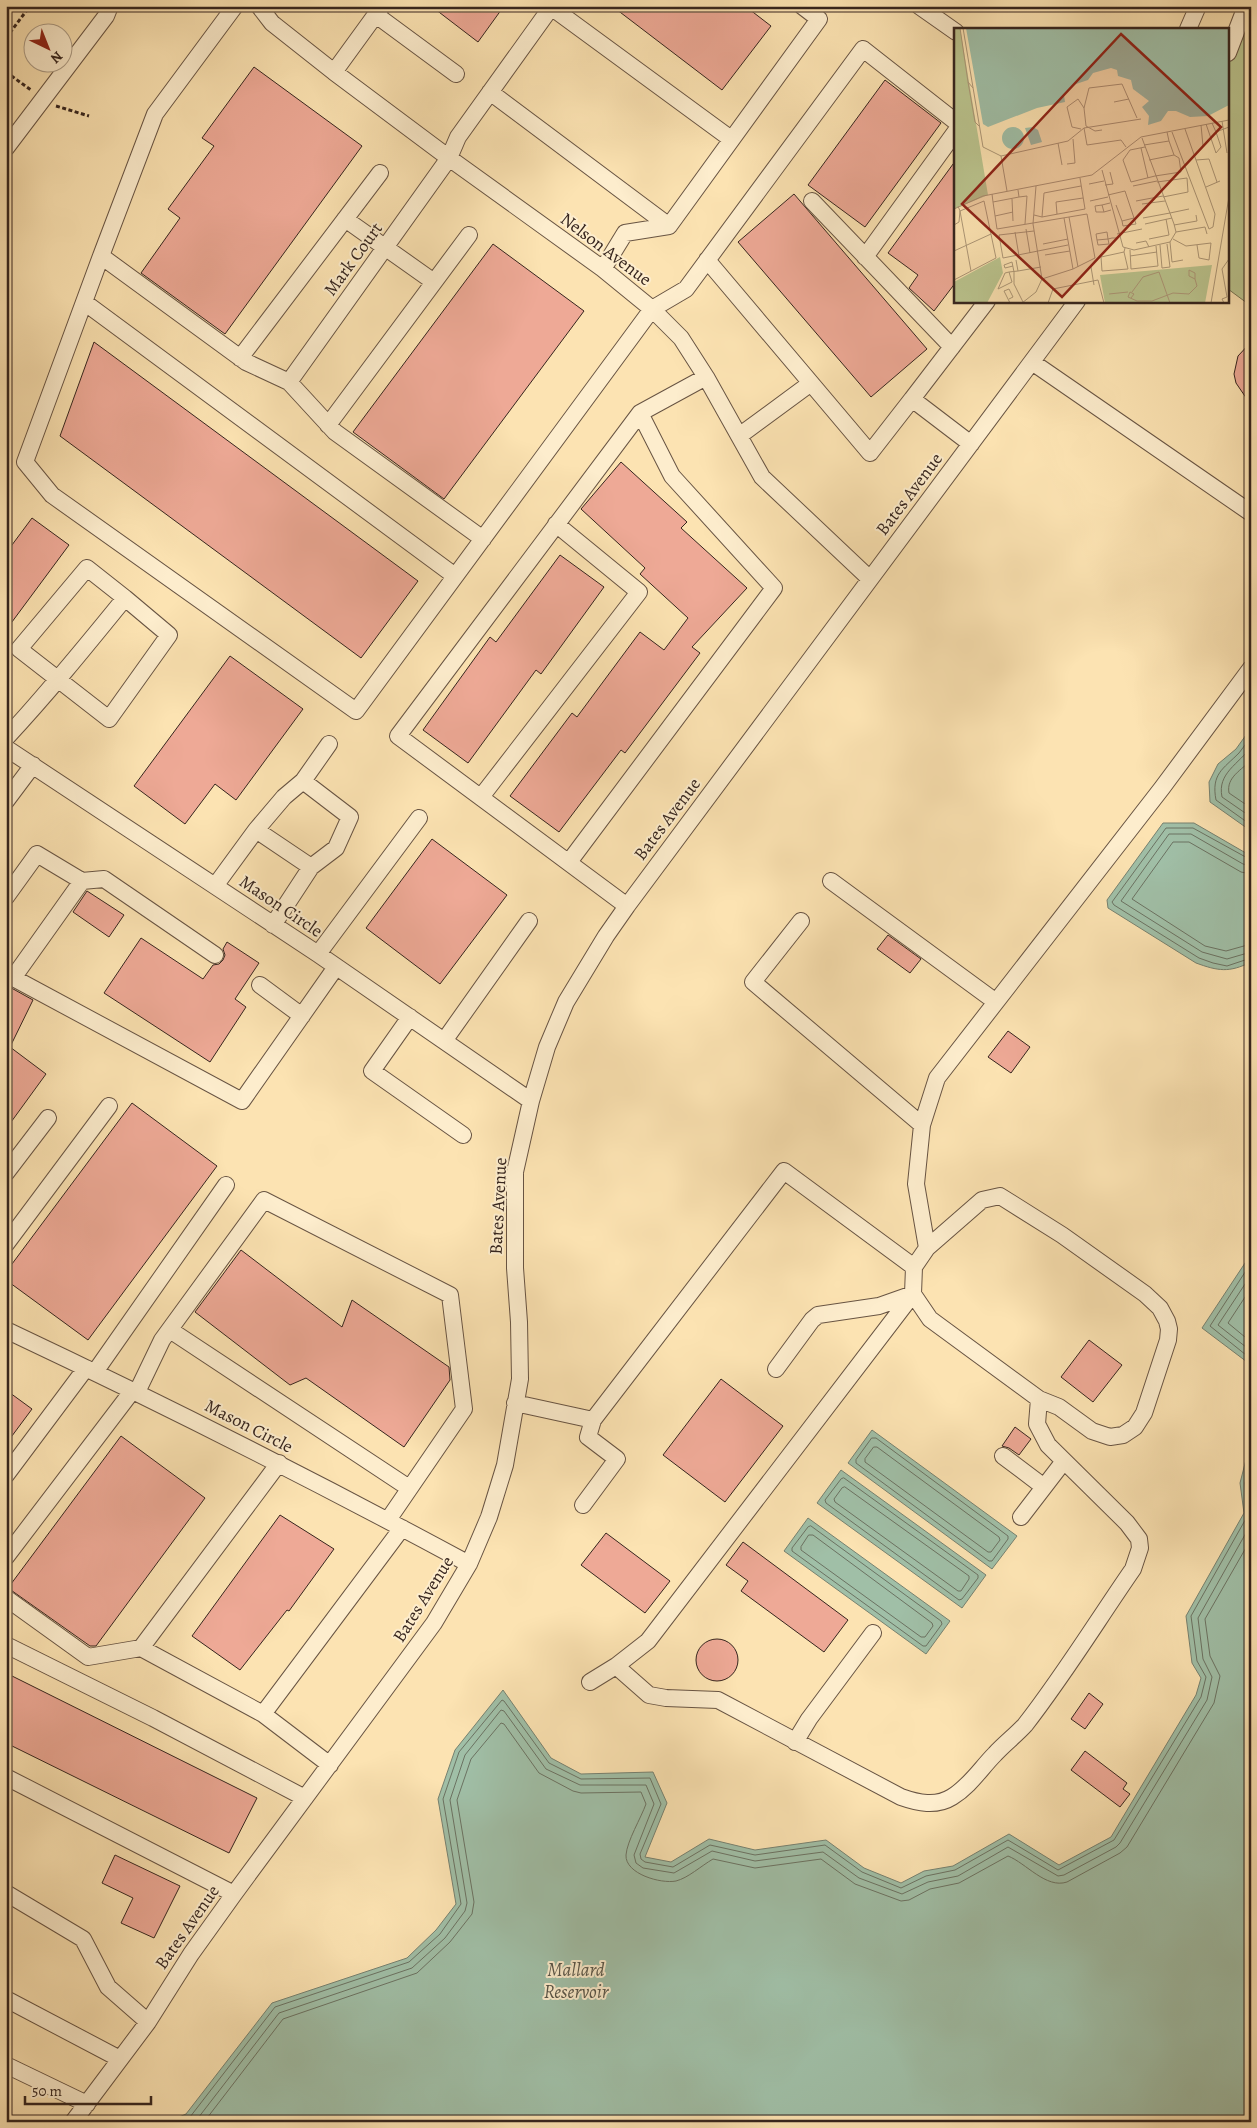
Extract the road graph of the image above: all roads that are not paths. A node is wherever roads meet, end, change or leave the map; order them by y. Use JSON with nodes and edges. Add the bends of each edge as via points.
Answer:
{"nodes":[{"id":1,"x":110,"y":6,"type":"edge"},
{"id":2,"x":235,"y":6,"type":"edge"},
{"id":3,"x":259,"y":6,"type":"edge"},
{"id":4,"x":802,"y":6,"type":"edge"},
{"id":5,"x":919,"y":6,"type":"edge"},
{"id":6,"x":1198,"y":6,"type":"edge"},
{"id":7,"x":1246,"y":6,"type":"edge"},
{"id":8,"x":551,"y":7,"type":"edge"},
{"id":9,"x":379,"y":11,"type":"edge"},
{"id":10,"x":1188,"y":28,"type":"edge"},
{"id":11,"x":954,"y":31,"type":"edge"},
{"id":12,"x":1230,"y":48,"type":"edge"},
{"id":13,"x":334,"y":72,"type":"junction"},
{"id":14,"x":456,"y":74,"type":"dead end"},
{"id":15,"x":490,"y":92,"type":"junction"},
{"id":16,"x":954,"y":120,"type":"edge"},
{"id":17,"x":954,"y":134,"type":"edge"},
{"id":18,"x":731,"y":140,"type":"junction"},
{"id":19,"x":6,"y":148,"type":"edge"},
{"id":20,"x":449,"y":158,"type":"junction"},
{"id":21,"x":380,"y":173,"type":"dead end"},
{"id":22,"x":812,"y":201,"type":"dead end"},
{"id":23,"x":346,"y":218,"type":"junction"},
{"id":24,"x":669,"y":226,"type":"junction"},
{"id":25,"x":469,"y":235,"type":"dead end"},
{"id":26,"x":386,"y":246,"type":"junction"},
{"id":27,"x":101,"y":256,"type":"junction"},
{"id":28,"x":865,"y":256,"type":"junction"},
{"id":29,"x":707,"y":260,"type":"junction"},
{"id":30,"x":603,"y":269,"type":"junction"},
{"id":31,"x":434,"y":282,"type":"junction"},
{"id":32,"x":84,"y":302,"type":"junction"},
{"id":33,"x":986,"y":302,"type":"edge"},
{"id":34,"x":1076,"y":302,"type":"edge"},
{"id":35,"x":652,"y":309,"type":"junction"},
{"id":36,"x":952,"y":347,"type":"junction"},
{"id":37,"x":240,"y":358,"type":"junction"},
{"id":38,"x":1032,"y":362,"type":"junction"},
{"id":39,"x":706,"y":377,"type":"junction"},
{"id":40,"x":289,"y":382,"type":"junction"},
{"id":41,"x":811,"y":384,"type":"junction"},
{"id":42,"x":912,"y":399,"type":"junction"},
{"id":43,"x":640,"y":413,"type":"junction"},
{"id":44,"x":328,"y":425,"type":"junction"},
{"id":45,"x":739,"y":436,"type":"junction"},
{"id":46,"x":971,"y":444,"type":"junction"},
{"id":47,"x":1251,"y":512,"type":"edge"},
{"id":48,"x":556,"y":524,"type":"junction"},
{"id":49,"x":483,"y":539,"type":"junction"},
{"id":50,"x":455,"y":576,"type":"junction"},
{"id":51,"x":870,"y":579,"type":"junction"},
{"id":52,"x":125,"y":598,"type":"junction"},
{"id":53,"x":1251,"y":668,"type":"edge"},
{"id":54,"x":58,"y":680,"type":"junction"},
{"id":55,"x":6,"y":738,"type":"edge"},
{"id":56,"x":329,"y":744,"type":"dead end"},
{"id":57,"x":6,"y":748,"type":"edge"},
{"id":58,"x":33,"y":765,"type":"junction"},
{"id":59,"x":303,"y":781,"type":"junction"},
{"id":60,"x":481,"y":797,"type":"junction"},
{"id":61,"x":6,"y":801,"type":"edge"},
{"id":62,"x":419,"y":818,"type":"dead end"},
{"id":63,"x":256,"y":830,"type":"junction"},
{"id":64,"x":570,"y":862,"type":"junction"},
{"id":65,"x":311,"y":867,"type":"junction"},
{"id":66,"x":82,"y":881,"type":"junction"},
{"id":67,"x":831,"y":881,"type":"dead end"},
{"id":68,"x":214,"y":886,"type":"junction"},
{"id":69,"x":6,"y":898,"type":"edge"},
{"id":70,"x":627,"y":906,"type":"junction"},
{"id":71,"x":529,"y":921,"type":"dead end"},
{"id":72,"x":801,"y":921,"type":"dead end"},
{"id":73,"x":272,"y":925,"type":"junction"},
{"id":74,"x":318,"y":954,"type":"junction"},
{"id":75,"x":215,"y":955,"type":"dead end"},
{"id":76,"x":336,"y":967,"type":"junction"},
{"id":77,"x":10,"y":976,"type":"edge"},
{"id":78,"x":260,"y":985,"type":"dead end"},
{"id":79,"x":996,"y":1002,"type":"junction"},
{"id":80,"x":302,"y":1016,"type":"junction"},
{"id":81,"x":410,"y":1017,"type":"junction"},
{"id":82,"x":444,"y":1041,"type":"junction"},
{"id":83,"x":531,"y":1101,"type":"junction"},
{"id":84,"x":108,"y":1106,"type":"dead end"},
{"id":85,"x":48,"y":1118,"type":"dead end"},
{"id":86,"x":922,"y":1125,"type":"junction"},
{"id":87,"x":462,"y":1135,"type":"dead end"},
{"id":88,"x":6,"y":1172,"type":"edge"},
{"id":89,"x":226,"y":1185,"type":"dead end"},
{"id":90,"x":6,"y":1244,"type":"edge"},
{"id":91,"x":927,"y":1248,"type":"junction"},
{"id":92,"x":914,"y":1267,"type":"junction"},
{"id":93,"x":912,"y":1294,"type":"junction"},
{"id":94,"x":6,"y":1330,"type":"edge"},
{"id":95,"x":170,"y":1330,"type":"junction"},
{"id":96,"x":776,"y":1369,"type":"dead end"},
{"id":97,"x":90,"y":1370,"type":"junction"},
{"id":98,"x":135,"y":1391,"type":"junction"},
{"id":99,"x":1039,"y":1400,"type":"junction"},
{"id":100,"x":515,"y":1403,"type":"junction"},
{"id":101,"x":593,"y":1420,"type":"junction"},
{"id":102,"x":1002,"y":1456,"type":"dead end"},
{"id":103,"x":1064,"y":1461,"type":"junction"},
{"id":104,"x":279,"y":1463,"type":"junction"},
{"id":105,"x":6,"y":1475,"type":"edge"},
{"id":106,"x":1044,"y":1487,"type":"junction"},
{"id":107,"x":409,"y":1488,"type":"junction"},
{"id":108,"x":583,"y":1505,"type":"dead end"},
{"id":109,"x":1021,"y":1517,"type":"dead end"},
{"id":110,"x":388,"y":1520,"type":"junction"},
{"id":111,"x":402,"y":1528,"type":"junction"},
{"id":112,"x":6,"y":1557,"type":"edge"},
{"id":113,"x":469,"y":1564,"type":"junction"},
{"id":114,"x":6,"y":1598,"type":"edge"},
{"id":115,"x":873,"y":1633,"type":"dead end"},
{"id":116,"x":6,"y":1645,"type":"edge"},
{"id":117,"x":141,"y":1648,"type":"junction"},
{"id":118,"x":616,"y":1666,"type":"junction"},
{"id":119,"x":590,"y":1682,"type":"dead end"},
{"id":120,"x":262,"y":1714,"type":"junction"},
{"id":121,"x":795,"y":1742,"type":"junction"},
{"id":122,"x":330,"y":1765,"type":"junction"},
{"id":123,"x":6,"y":1777,"type":"edge"},
{"id":124,"x":305,"y":1798,"type":"junction"},
{"id":125,"x":6,"y":1893,"type":"edge"},
{"id":126,"x":234,"y":1894,"type":"junction"},
{"id":127,"x":6,"y":1998,"type":"edge"},
{"id":128,"x":148,"y":2022,"type":"junction"},
{"id":129,"x":120,"y":2059,"type":"junction"},
{"id":130,"x":6,"y":2066,"type":"edge"},
{"id":131,"x":87,"y":2104,"type":"junction"},
{"id":132,"x":73,"y":2122,"type":"edge"}],
"edges":[{"from":1,"to":19,"type":"street","via":[[106,16]]},
{"from":2,"to":27,"type":"street","via":[[155,114]]},
{"from":3,"to":13,"type":"street","name":"Nelson Avenue","via":[[272,23]]},
{"from":4,"to":18,"type":"street","via":[[819,19]]},
{"from":5,"to":11,"type":"street"},
{"from":6,"to":10,"type":"street"},
{"from":7,"to":12,"type":"street"},
{"from":8,"to":15,"type":"street","name":"Mark Court"},
{"from":8,"to":18,"type":"street"},
{"from":9,"to":13,"type":"street"},
{"from":9,"to":14,"type":"street"},
{"from":13,"to":20,"type":"street","name":"Nelson Avenue"},
{"from":15,"to":20,"type":"street","name":"Mark Court","via":[[458,137]]},
{"from":15,"to":24,"type":"street"},
{"from":16,"to":29,"type":"street","via":[[863,49]]},
{"from":17,"to":28,"type":"street"},
{"from":18,"to":24,"type":"street"},
{"from":20,"to":26,"type":"street","name":"Mark Court"},
{"from":20,"to":30,"type":"street","name":"Nelson Avenue"},
{"from":21,"to":23,"type":"street"},
{"from":22,"to":28,"type":"street"},
{"from":23,"to":26,"type":"street"},
{"from":23,"to":37,"type":"street"},
{"from":24,"to":30,"type":"street","via":[[625,233]]},
{"from":25,"to":31,"type":"street"},
{"from":26,"to":31,"type":"street"},
{"from":26,"to":40,"type":"street","name":"Mark Court"},
{"from":27,"to":32,"type":"street"},
{"from":27,"to":37,"type":"street"},
{"from":28,"to":36,"type":"street"},
{"from":29,"to":35,"type":"street","via":[[686,289]]},
{"from":29,"to":41,"type":"street"},
{"from":30,"to":35,"type":"street","name":"Nelson Avenue"},
{"from":31,"to":44,"type":"street"},
{"from":32,"to":50,"type":"street"},
{"from":32,"to":50,"type":"street","via":[[25,462],[52,495],[356,711]]},
{"from":33,"to":36,"type":"street"},
{"from":34,"to":38,"type":"street","name":"Bates Avenue"},
{"from":35,"to":39,"type":"street","name":"Nelson Avenue","via":[[681,338]]},
{"from":35,"to":49,"type":"street"},
{"from":36,"to":42,"type":"street"},
{"from":37,"to":40,"type":"street"},
{"from":38,"to":46,"type":"street","name":"Bates Avenue"},
{"from":38,"to":47,"type":"street"},
{"from":39,"to":43,"type":"street"},
{"from":39,"to":45,"type":"street","name":"Nelson Avenue"},
{"from":40,"to":44,"type":"street"},
{"from":41,"to":42,"type":"street","via":[[870,453]]},
{"from":41,"to":45,"type":"street"},
{"from":42,"to":46,"type":"street"},
{"from":43,"to":48,"type":"street"},
{"from":43,"to":64,"type":"street","via":[[672,476],[774,588]]},
{"from":44,"to":49,"type":"street"},
{"from":45,"to":51,"type":"street","name":"Nelson Avenue","via":[[762,477]]},
{"from":46,"to":51,"type":"street","name":"Bates Avenue"},
{"from":48,"to":60,"type":"street","via":[[639,592]]},
{"from":48,"to":60,"type":"street","via":[[398,736]]},
{"from":49,"to":50,"type":"street"},
{"from":51,"to":70,"type":"street","name":"Bates Avenue"},
{"from":52,"to":54,"type":"street"},
{"from":52,"to":54,"type":"street","via":[[87,568],[19,649]]},
{"from":52,"to":54,"type":"street","via":[[169,635],[108,718]]},
{"from":53,"to":79,"type":"street"},
{"from":54,"to":55,"type":"street"},
{"from":56,"to":59,"type":"street"},
{"from":57,"to":58,"type":"street","name":"Mason Circle"},
{"from":58,"to":61,"type":"street"},
{"from":58,"to":68,"type":"street","name":"Mason Circle"},
{"from":59,"to":63,"type":"street","via":[[284,797]]},
{"from":59,"to":65,"type":"street","via":[[350,817],[336,848]]},
{"from":60,"to":64,"type":"street"},
{"from":62,"to":74,"type":"street"},
{"from":63,"to":65,"type":"street"},
{"from":63,"to":68,"type":"street"},
{"from":64,"to":70,"type":"street"},
{"from":65,"to":73,"type":"street"},
{"from":66,"to":69,"type":"street","via":[[37,854]]},
{"from":66,"to":75,"type":"street","via":[[104,879]]},
{"from":66,"to":77,"type":"street"},
{"from":67,"to":79,"type":"street"},
{"from":68,"to":73,"type":"street","name":"Mason Circle"},
{"from":70,"to":83,"type":"street","name":"Bates Avenue","via":[[566,1002],[546,1047]]},
{"from":71,"to":82,"type":"street"},
{"from":72,"to":86,"type":"street","via":[[753,982]]},
{"from":73,"to":74,"type":"street","name":"Mason Circle"},
{"from":74,"to":76,"type":"street","name":"Mason Circle"},
{"from":76,"to":80,"type":"street"},
{"from":76,"to":81,"type":"street","name":"Mason Circle"},
{"from":77,"to":80,"type":"street","via":[[242,1101]]},
{"from":78,"to":80,"type":"street"},
{"from":79,"to":86,"type":"street","via":[[937,1078]]},
{"from":81,"to":82,"type":"street","name":"Mason Circle"},
{"from":81,"to":87,"type":"street","via":[[372,1072]]},
{"from":82,"to":83,"type":"street","name":"Mason Circle"},
{"from":83,"to":100,"type":"street","name":"Bates Avenue","via":[[515,1172],[520,1379]]},
{"from":84,"to":90,"type":"street"},
{"from":85,"to":88,"type":"street"},
{"from":86,"to":91,"type":"street","via":[[916,1184]]},
{"from":89,"to":97,"type":"street"},
{"from":91,"to":92,"type":"street"},
{"from":91,"to":99,"type":"street","via":[[982,1200],[1000,1196],[1070,1240],[1160,1308],[1169,1329],[1168,1340],[1144,1413],[1135,1427],[1123,1435],[1110,1437],[1092,1431],[1059,1407]]},
{"from":92,"to":93,"type":"street"},
{"from":92,"to":101,"type":"street","via":[[784,1171]]},
{"from":93,"to":96,"type":"street","via":[[879,1306],[818,1315]]},
{"from":93,"to":99,"type":"street","via":[[930,1319]]},
{"from":93,"to":118,"type":"street","via":[[648,1641]]},
{"from":94,"to":97,"type":"street","name":"Mason Circle"},
{"from":95,"to":98,"type":"street"},
{"from":95,"to":107,"type":"street"},
{"from":95,"to":107,"type":"street","via":[[264,1200],[450,1294],[464,1409]]},
{"from":97,"to":98,"type":"street","name":"Mason Circle"},
{"from":97,"to":105,"type":"street"},
{"from":98,"to":104,"type":"street","name":"Mason Circle"},
{"from":98,"to":112,"type":"street"},
{"from":99,"to":103,"type":"street","via":[[1036,1424],[1048,1445]]},
{"from":100,"to":101,"type":"street"},
{"from":100,"to":113,"type":"street","name":"Bates Avenue","via":[[505,1465],[489,1517]]},
{"from":101,"to":108,"type":"street","via":[[588,1437],[617,1459]]},
{"from":102,"to":106,"type":"street"},
{"from":103,"to":106,"type":"street"},
{"from":103,"to":121,"type":"street","via":[[1134,1531],[1140,1548],[1133,1569],[1058,1681],[1023,1727],[972,1781],[951,1798],[932,1804],[917,1803],[901,1798]]},
{"from":104,"to":110,"type":"street","name":"Mason Circle"},
{"from":104,"to":117,"type":"street"},
{"from":106,"to":109,"type":"street"},
{"from":107,"to":110,"type":"street"},
{"from":110,"to":111,"type":"street","name":"Mason Circle"},
{"from":111,"to":113,"type":"street","name":"Mason Circle"},
{"from":111,"to":120,"type":"street"},
{"from":113,"to":122,"type":"street","name":"Bates Avenue","via":[[434,1623]]},
{"from":114,"to":117,"type":"street","via":[[88,1657]]},
{"from":115,"to":121,"type":"street","via":[[809,1718]]},
{"from":116,"to":124,"type":"street"},
{"from":117,"to":120,"type":"street"},
{"from":118,"to":119,"type":"street"},
{"from":118,"to":121,"type":"street","via":[[649,1695],[718,1700]]},
{"from":120,"to":122,"type":"street"},
{"from":122,"to":124,"type":"street","name":"Bates Avenue"},
{"from":123,"to":126,"type":"street"},
{"from":124,"to":126,"type":"street","name":"Bates Avenue"},
{"from":125,"to":128,"type":"street","via":[[83,1939],[108,1987]]},
{"from":126,"to":128,"type":"street","name":"Bates Avenue"},
{"from":127,"to":129,"type":"street"},
{"from":128,"to":129,"type":"street","name":"Bates Avenue"},
{"from":129,"to":131,"type":"street","name":"Bates Avenue"},
{"from":130,"to":131,"type":"street"},
{"from":131,"to":132,"type":"street","name":"Bates Avenue"}]}
